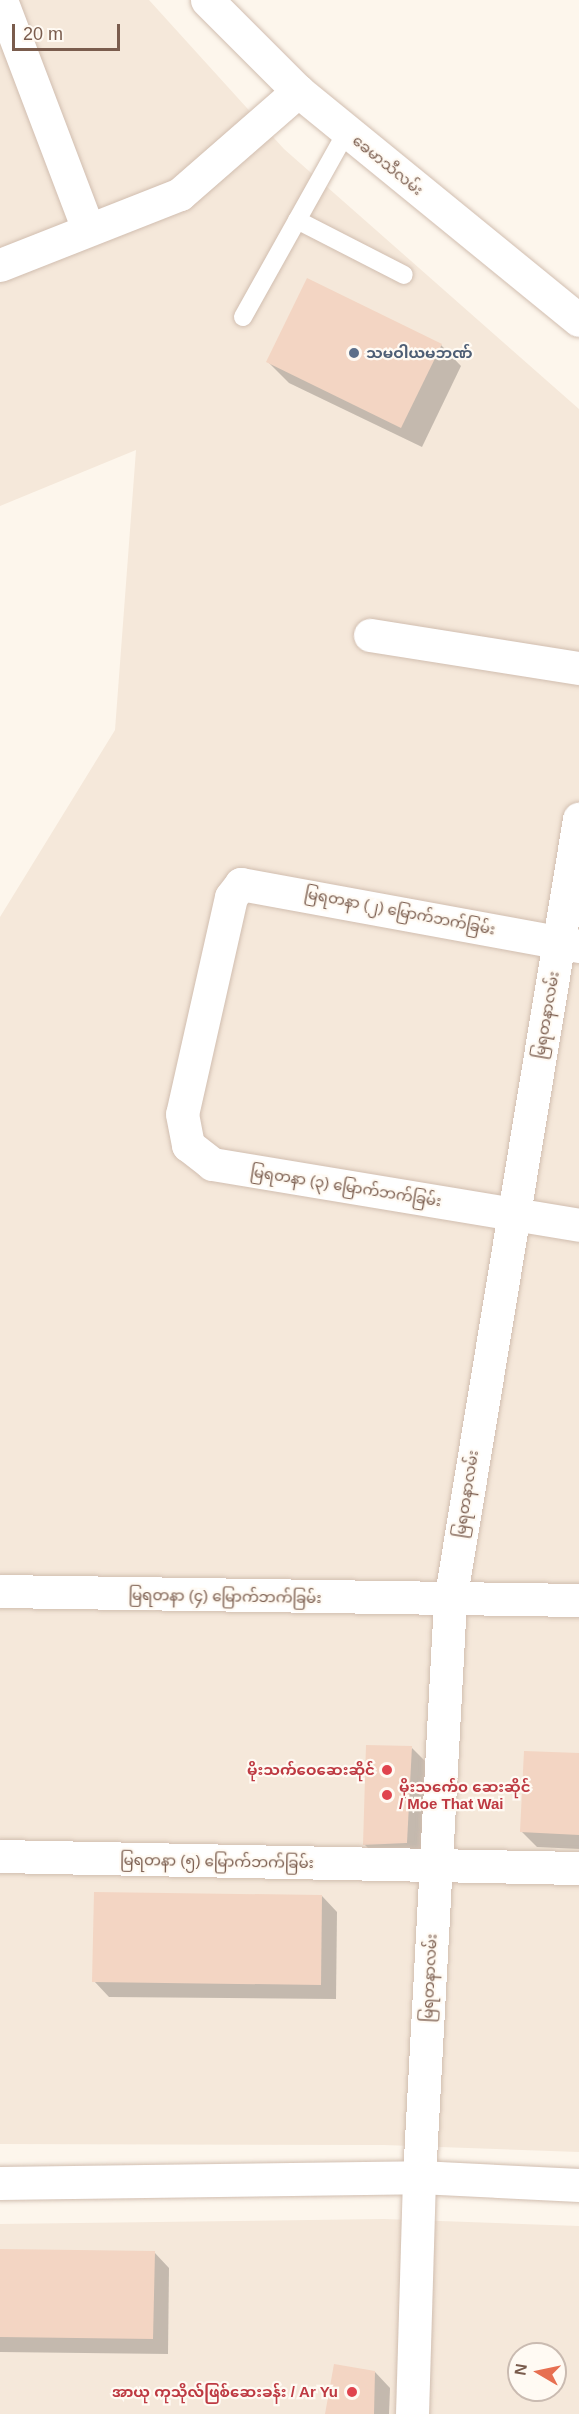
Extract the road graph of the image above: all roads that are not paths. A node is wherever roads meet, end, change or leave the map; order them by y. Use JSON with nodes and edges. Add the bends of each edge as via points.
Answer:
{"nodes":[{"id":1,"x":2,"y":0,"type":"edge"},
{"id":2,"x":207,"y":0,"type":"edge"},
{"id":3,"x":298,"y":91,"type":"junction"},
{"id":4,"x":347,"y":131,"type":"junction"},
{"id":5,"x":297,"y":220,"type":"junction"},
{"id":6,"x":88,"y":229,"type":"junction"},
{"id":7,"x":0,"y":265,"type":"edge"},
{"id":8,"x":404,"y":275,"type":"dead end"},
{"id":9,"x":243,"y":317,"type":"dead end"},
{"id":10,"x":579,"y":320,"type":"edge"},
{"id":11,"x":369,"y":634,"type":"dead end"},
{"id":12,"x":579,"y":668,"type":"edge"},
{"id":13,"x":579,"y":819,"type":"edge"},
{"id":14,"x":569,"y":944,"type":"edge"},
{"id":15,"x":188,"y":1145,"type":"joint"},
{"id":16,"x":510,"y":1213,"type":"junction"},
{"id":17,"x":579,"y":1225,"type":"edge"},
{"id":18,"x":0,"y":1591,"type":"edge"},
{"id":19,"x":579,"y":1600,"type":"edge"},
{"id":20,"x":450,"y":1601,"type":"junction"},
{"id":21,"x":0,"y":1856,"type":"edge"},
{"id":22,"x":434,"y":1865,"type":"junction"},
{"id":23,"x":579,"y":1868,"type":"edge"},
{"id":24,"x":419,"y":2177,"type":"junction"},
{"id":25,"x":0,"y":2183,"type":"edge"},
{"id":26,"x":579,"y":2185,"type":"edge"},
{"id":27,"x":412,"y":2414,"type":"edge"}],
"edges":[{"from":1,"to":6,"type":"street"},
{"from":2,"to":3,"type":"street","name":"ခေမာသီလမ်း"},
{"from":3,"to":4,"type":"street","name":"ခေမာသီလမ်း"},
{"from":3,"to":6,"type":"street","via":[[180,194]]},
{"from":4,"to":5,"type":"lane"},
{"from":4,"to":10,"type":"street","name":"ခေမာသီလမ်း"},
{"from":5,"to":8,"type":"lane"},
{"from":5,"to":9,"type":"lane"},
{"from":6,"to":7,"type":"street"},
{"from":11,"to":12,"type":"street"},
{"from":13,"to":14,"type":"street","name":"မြရတနာလမ်း"},
{"from":14,"to":15,"type":"street","name":"မြရတနာ (၂) မြောက်ဘက်ခြမ်း","via":[[242,884],[231,897],[182,1114]]},
{"from":14,"to":16,"type":"street","name":"မြရတနာလမ်း"},
{"from":15,"to":16,"type":"street","name":"မြရတနာ (၃) မြောက်ဘက်ခြမ်း","via":[[212,1164]]},
{"from":16,"to":17,"type":"street","name":"မြရတနာ (၃) မြောက်ဘက်ခြမ်း"},
{"from":16,"to":20,"type":"street","name":"မြရတနာလမ်း"},
{"from":18,"to":20,"type":"street","name":"မြရတနာ (၄) မြောက်ဘက်ခြမ်း"},
{"from":19,"to":20,"type":"street","name":"မြရတနာ (၄) မြောက်ဘက်ခြမ်း"},
{"from":20,"to":22,"type":"street","name":"မြရတနာလမ်း"},
{"from":21,"to":22,"type":"street","name":"မြရတနာ (၅) မြောက်ဘက်ခြမ်း"},
{"from":22,"to":23,"type":"street","name":"မြရတနာ (၅) မြောက်ဘက်ခြမ်း"},
{"from":22,"to":24,"type":"street","name":"မြရတနာလမ်း"},
{"from":24,"to":25,"type":"street"},
{"from":24,"to":26,"type":"street"},
{"from":24,"to":27,"type":"street","name":"မြရတနာလမ်း"}]}
